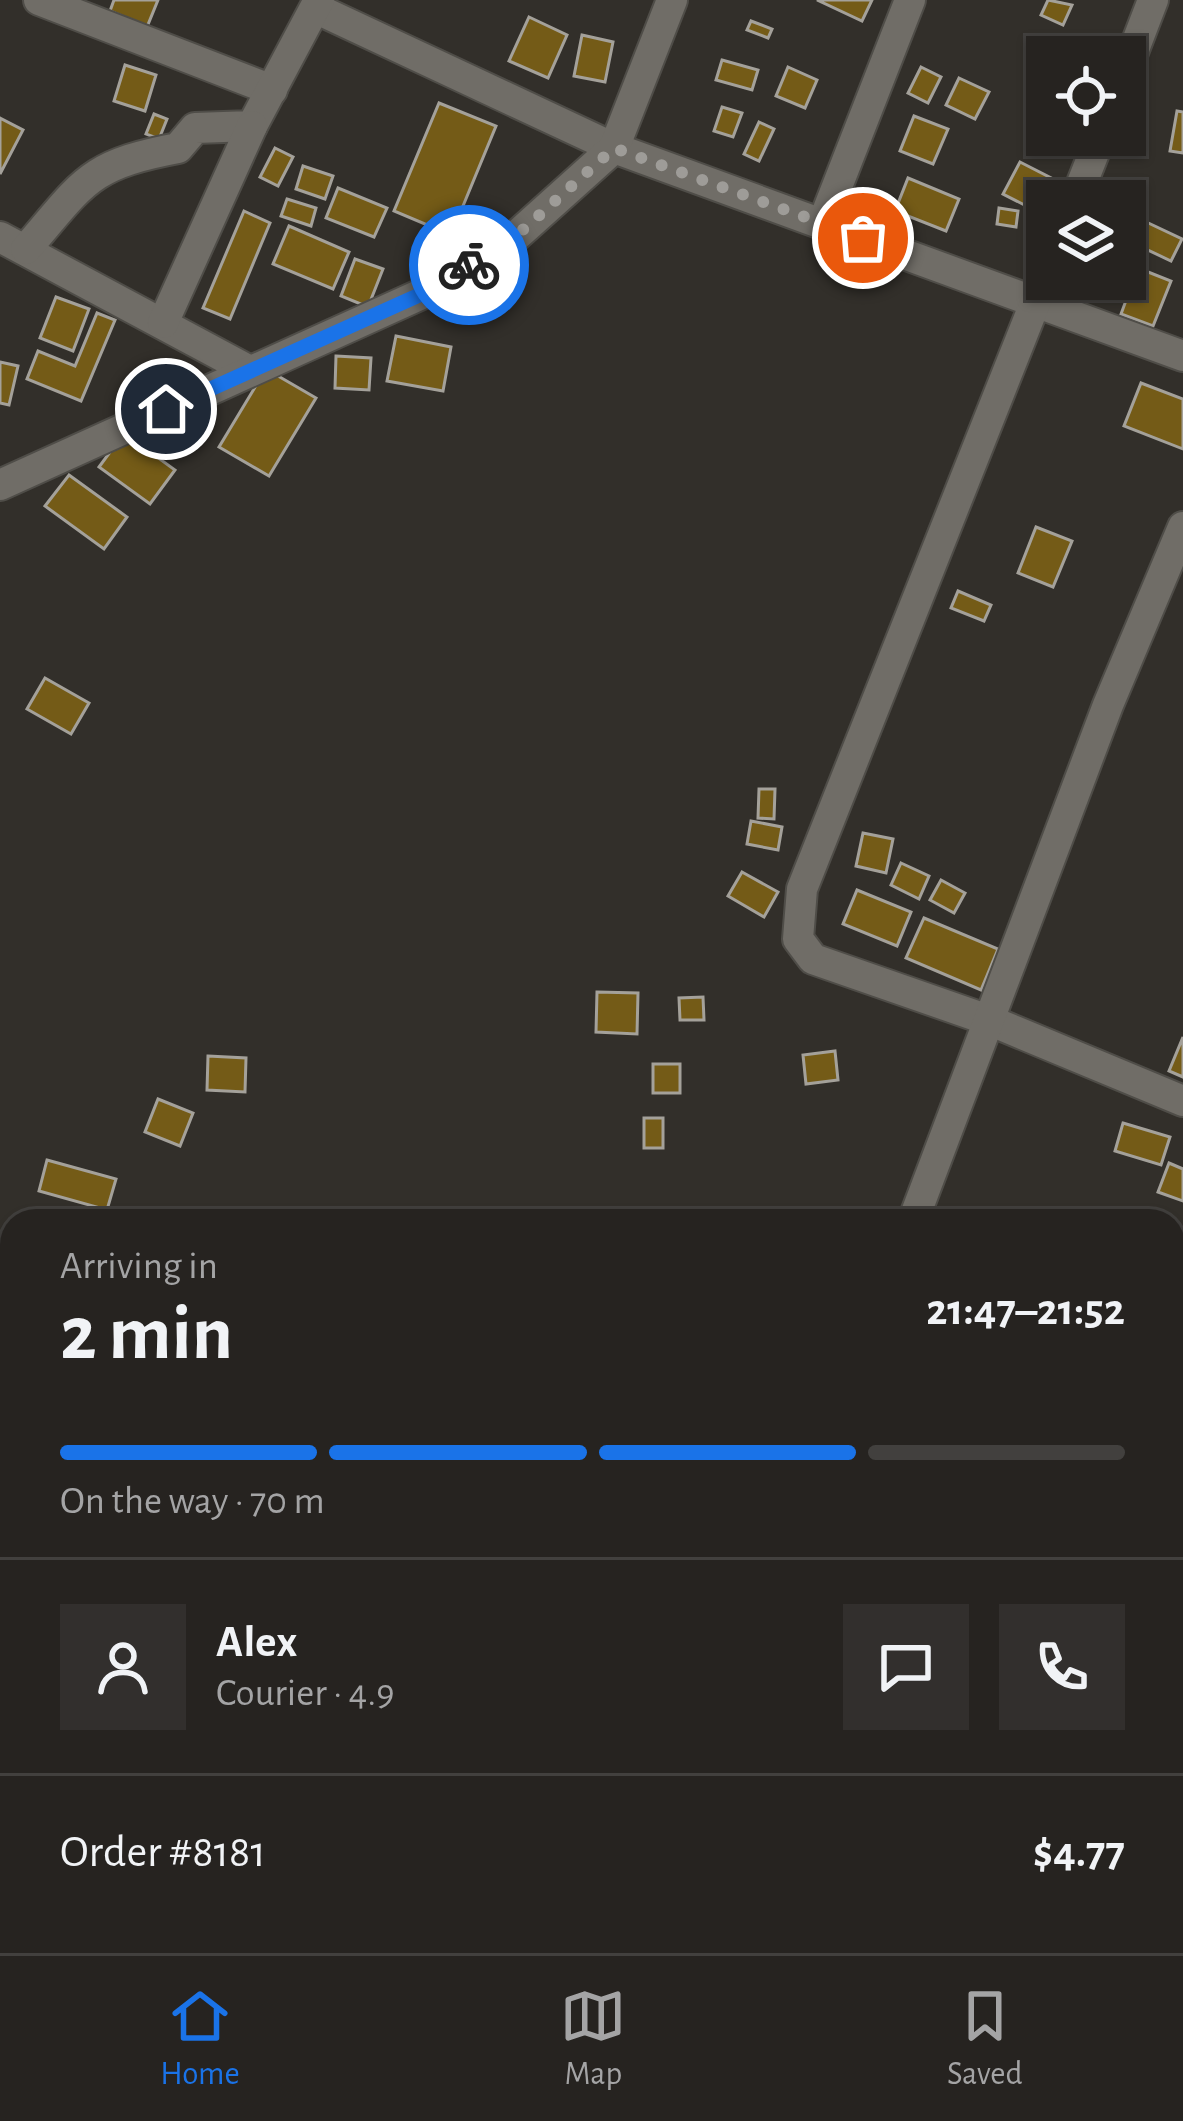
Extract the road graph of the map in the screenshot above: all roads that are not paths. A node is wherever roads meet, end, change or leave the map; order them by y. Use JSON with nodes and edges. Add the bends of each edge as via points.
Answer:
{"nodes":[{"id":1,"x":39,"y":0,"type":"edge"},
{"id":2,"x":672,"y":0,"type":"edge"},
{"id":3,"x":910,"y":0,"type":"edge"},
{"id":4,"x":1154,"y":0,"type":"edge"},
{"id":5,"x":318,"y":5,"type":"edge"},
{"id":6,"x":1140,"y":36,"type":"edge"},
{"id":7,"x":272,"y":90,"type":"junction"},
{"id":8,"x":252,"y":126,"type":"junction"},
{"id":9,"x":614,"y":148,"type":"junction"},
{"id":10,"x":822,"y":225,"type":"junction"},
{"id":11,"x":13,"y":243,"type":"edge"},
{"id":12,"x":1037,"y":300,"type":"edge"},
{"id":13,"x":1035,"y":304,"type":"junction"},
{"id":14,"x":163,"y":323,"type":"junction"},
{"id":15,"x":1183,"y":356,"type":"edge"},
{"id":16,"x":250,"y":371,"type":"junction"},
{"id":17,"x":0,"y":485,"type":"edge"},
{"id":18,"x":1183,"y":527,"type":"edge"},
{"id":19,"x":991,"y":1022,"type":"junction"},
{"id":20,"x":1183,"y":1101,"type":"edge"},
{"id":21,"x":918,"y":1209,"type":"edge"}],
"edges":[{"from":1,"to":7,"type":"street"},
{"from":2,"to":9,"type":"street"},
{"from":3,"to":10,"type":"street"},
{"from":4,"to":6,"type":"street"},
{"from":5,"to":7,"type":"street"},
{"from":5,"to":9,"type":"street"},
{"from":7,"to":8,"type":"street"},
{"from":8,"to":11,"type":"street","via":[[195,128],[178,148],[118,159]]},
{"from":8,"to":14,"type":"street"},
{"from":9,"to":10,"type":"street"},
{"from":9,"to":16,"type":"street","via":[[516,236],[426,292]]},
{"from":10,"to":13,"type":"street"},
{"from":11,"to":14,"type":"street"},
{"from":12,"to":13,"type":"street"},
{"from":13,"to":15,"type":"street"},
{"from":13,"to":19,"type":"street","via":[[802,889],[798,939],[813,959]]},
{"from":14,"to":16,"type":"street"},
{"from":16,"to":17,"type":"street"},
{"from":18,"to":19,"type":"street"},
{"from":19,"to":20,"type":"street"},
{"from":19,"to":21,"type":"street"}]}
